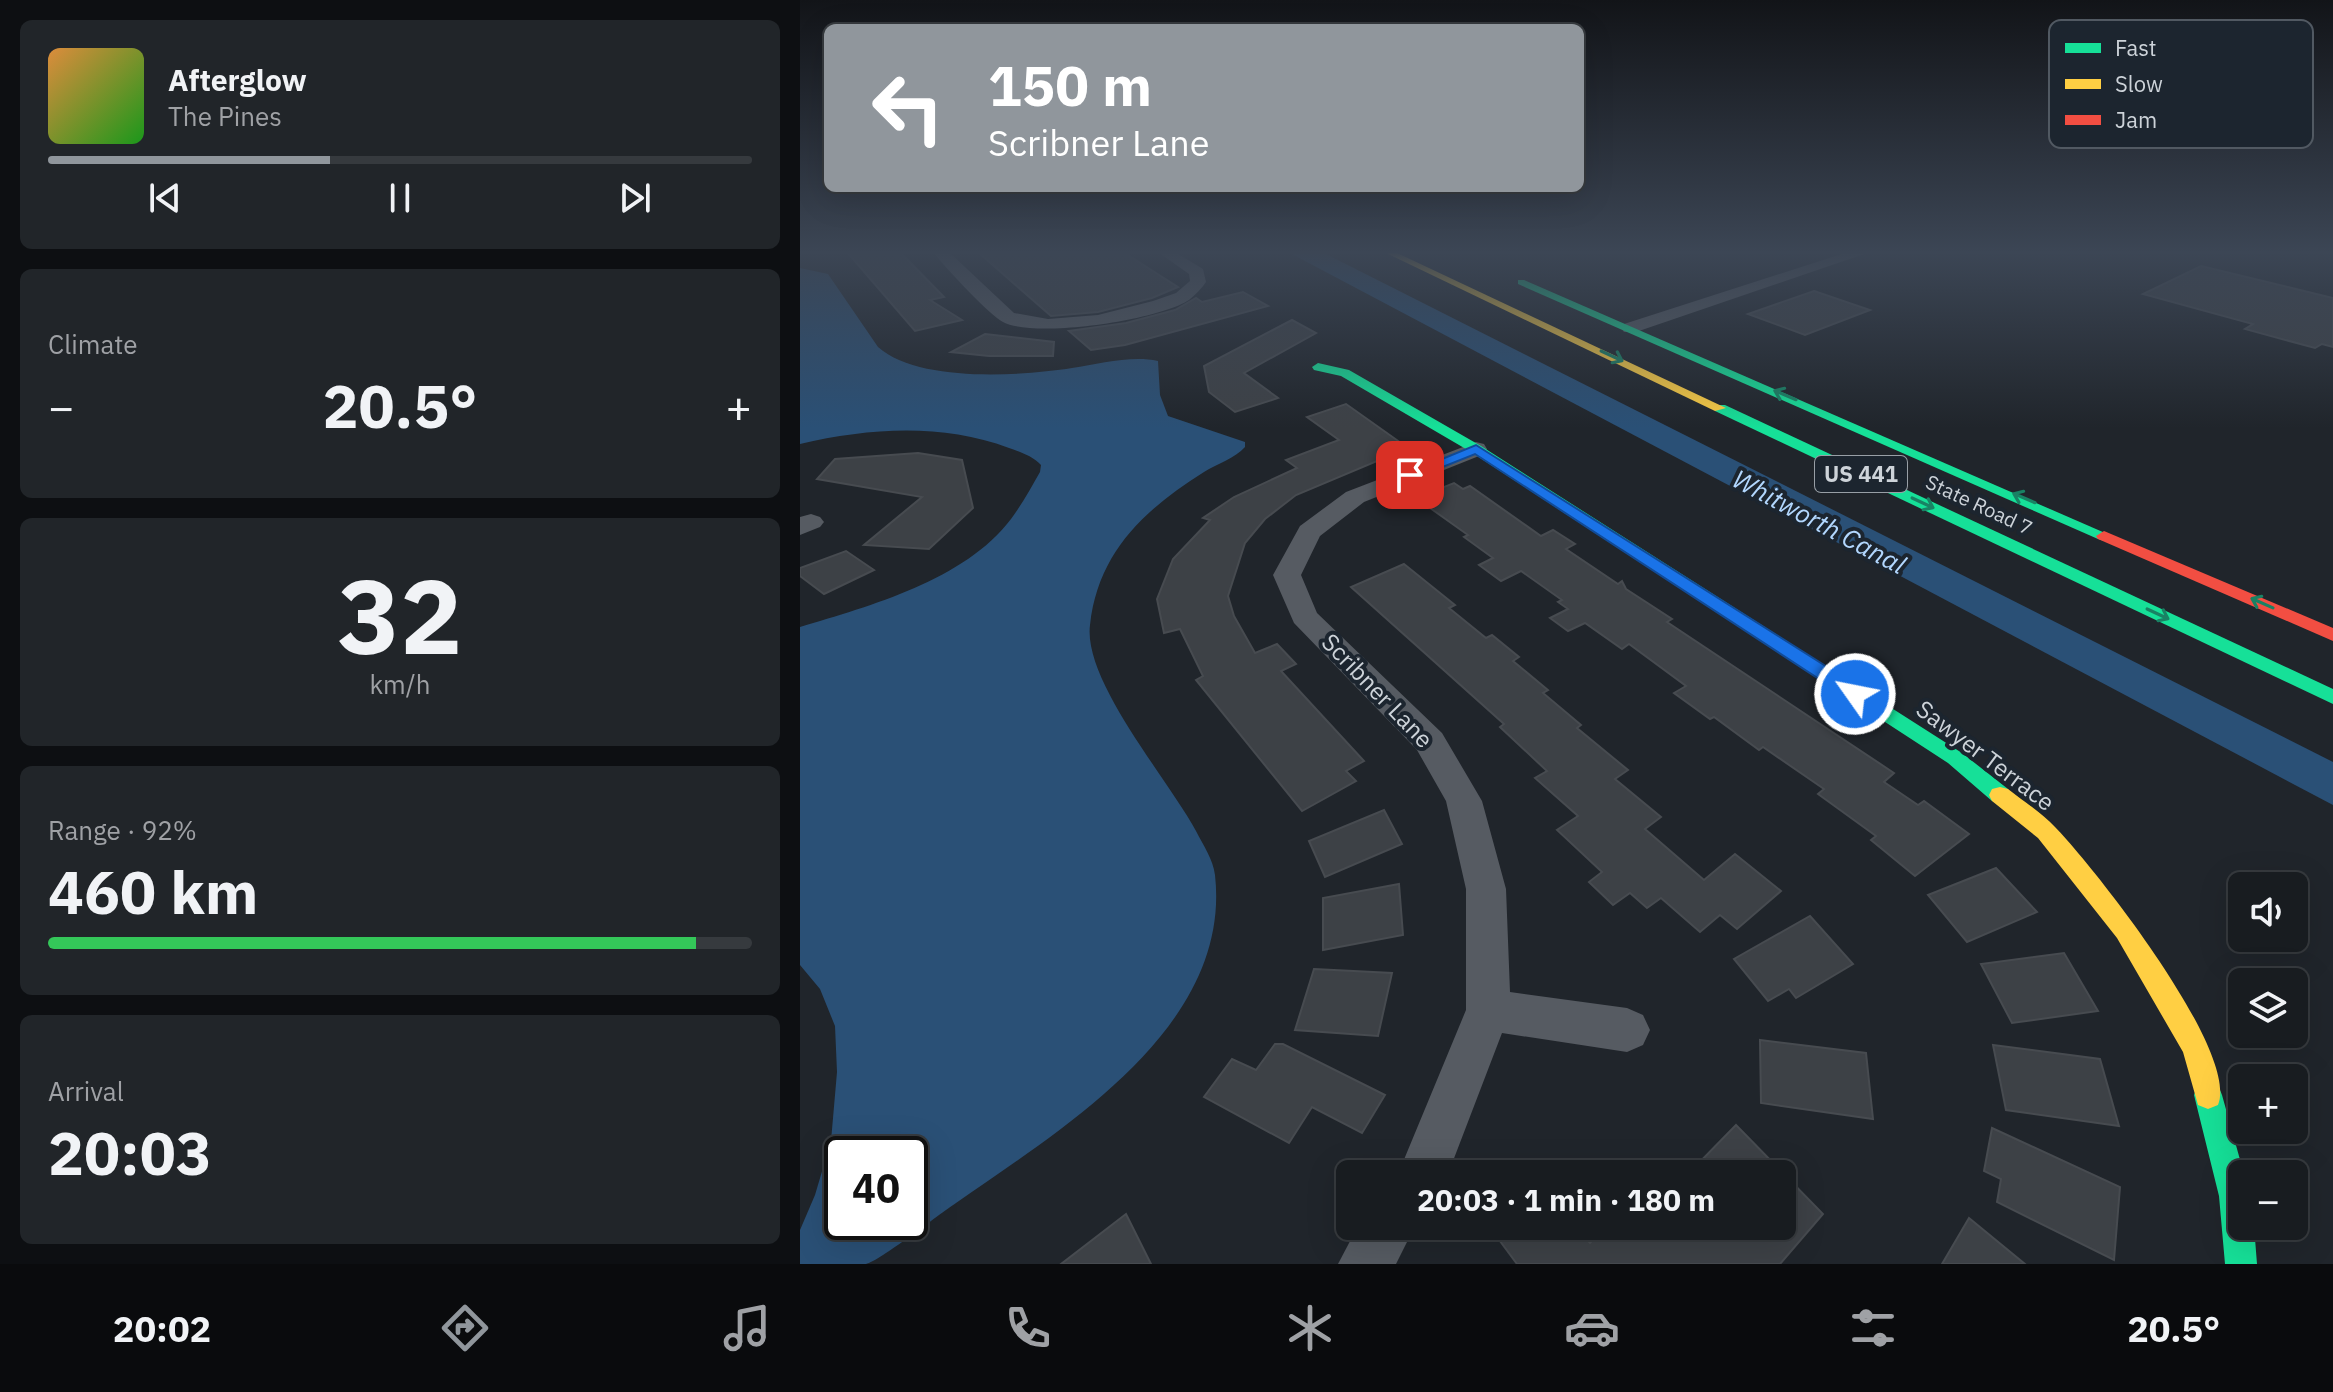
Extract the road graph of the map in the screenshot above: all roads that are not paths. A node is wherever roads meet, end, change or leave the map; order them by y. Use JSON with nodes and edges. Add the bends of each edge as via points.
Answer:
{"nodes":[{"id":1,"x":1001,"y":311,"type":"edge"},
{"id":2,"x":1135,"y":311,"type":"edge"},
{"id":3,"x":1514,"y":311,"type":"edge"},
{"id":4,"x":1555,"y":311,"type":"edge"},
{"id":5,"x":1589,"y":311,"type":"edge"},
{"id":6,"x":1628,"y":311,"type":"edge"},
{"id":7,"x":1682,"y":311,"type":"edge"},
{"id":8,"x":1606,"y":318,"type":"junction"},
{"id":9,"x":1630,"y":328,"type":"junction"},
{"id":10,"x":1318,"y":367,"type":"dead end"},
{"id":11,"x":1476,"y":449,"type":"junction"},
{"id":12,"x":2333,"y":635,"type":"edge"},
{"id":13,"x":2333,"y":697,"type":"edge"},
{"id":14,"x":1488,"y":1010,"type":"junction"},
{"id":15,"x":1627,"y":1030,"type":"dead end"},
{"id":16,"x":1429,"y":1160,"type":"edge"},
{"id":17,"x":1380,"y":1240,"type":"edge"},
{"id":18,"x":1365,"y":1264,"type":"edge"},
{"id":19,"x":2241,"y":1264,"type":"edge"}],
"edges":[{"from":1,"to":2,"type":"street","via":[[1008,318],[1048,324]]},
{"from":3,"to":13,"type":"main road","name":"State Road 7","number":"US 441","one_way":true},
{"from":4,"to":9,"type":"main road"},
{"from":5,"to":8,"type":"main road","name":"State Road 7","number":"US 441"},
{"from":6,"to":8,"type":"street"},
{"from":7,"to":9,"type":"street"},
{"from":8,"to":9,"type":"main road","name":"State Road 7","number":"US 441"},
{"from":12,"to":9,"type":"main road","name":"State Road 7","number":"US 441","one_way":true},
{"from":10,"to":11,"type":"main road","name":"Sawyer Terrace","via":[[1345,373]]},
{"from":11,"to":14,"type":"street","name":"Scribner Lane","via":[[1355,497],[1309,532],[1287,575],[1304,617],[1430,742],[1464,801],[1486,889]]},
{"from":11,"to":19,"type":"main road","name":"Sawyer Terrace","via":[[1955,758],[2046,832],[2126,930],[2196,1048],[2235,1196]]},
{"from":14,"to":15,"type":"street"},
{"from":14,"to":16,"type":"street","name":"Scribner Lane"},
{"from":17,"to":18,"type":"street"}]}
